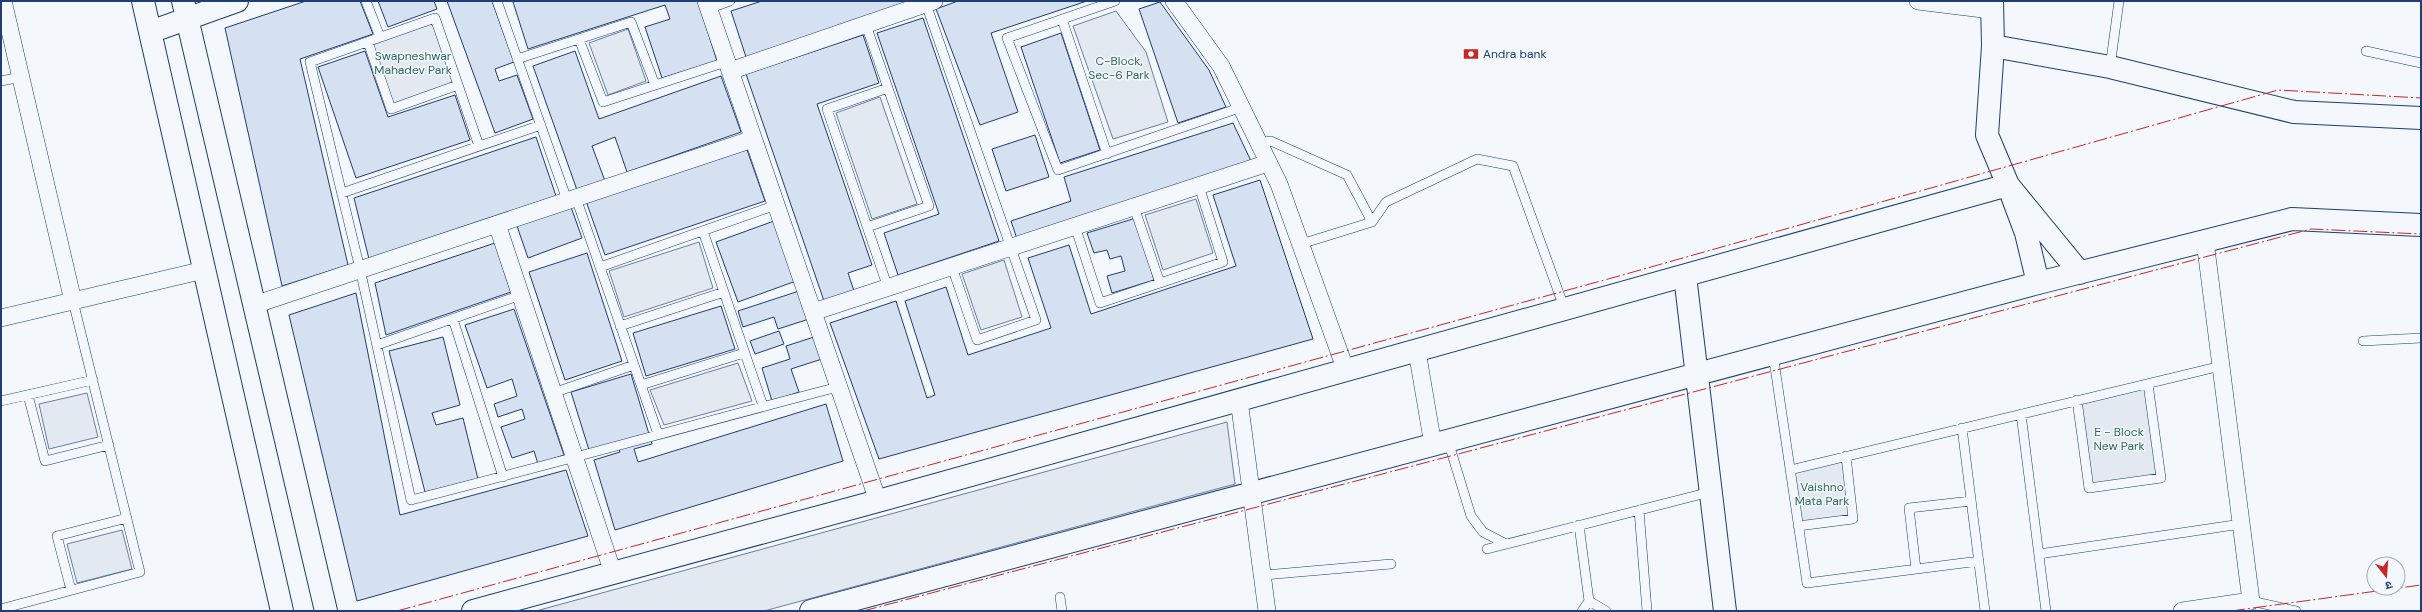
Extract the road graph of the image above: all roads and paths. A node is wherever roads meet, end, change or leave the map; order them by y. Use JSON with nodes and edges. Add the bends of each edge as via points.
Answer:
{"nodes":[{"id":1,"x":3,"y":1,"type":"edge"},
{"id":2,"x":143,"y":1,"type":"edge"},
{"id":3,"x":237,"y":1,"type":"edge"},
{"id":4,"x":366,"y":1,"type":"edge"},
{"id":5,"x":497,"y":1,"type":"edge"},
{"id":6,"x":730,"y":1,"type":"edge"},
{"id":7,"x":1116,"y":1,"type":"edge"},
{"id":8,"x":1174,"y":1,"type":"edge"},
{"id":9,"x":1918,"y":1,"type":"edge"},
{"id":10,"x":2119,"y":1,"type":"edge"},
{"id":11,"x":925,"y":3,"type":"edge"},
{"id":12,"x":707,"y":5,"type":"edge"},
{"id":13,"x":1991,"y":5,"type":"edge"},
{"id":14,"x":185,"y":10,"type":"edge"},
{"id":15,"x":1062,"y":19,"type":"junction"},
{"id":16,"x":866,"y":25,"type":"junction"},
{"id":17,"x":150,"y":32,"type":"junction"},
{"id":18,"x":380,"y":38,"type":"junction"},
{"id":19,"x":579,"y":39,"type":"junction"},
{"id":20,"x":368,"y":42,"type":"junction"},
{"id":21,"x":1993,"y":46,"type":"junction"},
{"id":22,"x":2366,"y":50,"type":"dead end"},
{"id":23,"x":517,"y":59,"type":"junction"},
{"id":24,"x":2421,"y":63,"type":"edge"},
{"id":25,"x":728,"y":66,"type":"junction"},
{"id":26,"x":2110,"y":67,"type":"junction"},
{"id":27,"x":21,"y":77,"type":"junction"},
{"id":28,"x":1,"y":81,"type":"edge"},
{"id":29,"x":458,"y":85,"type":"junction"},
{"id":30,"x":655,"y":85,"type":"junction"},
{"id":31,"x":888,"y":88,"type":"junction"},
{"id":32,"x":1242,"y":107,"type":"junction"},
{"id":33,"x":2421,"y":118,"type":"edge"},
{"id":34,"x":540,"y":125,"type":"junction"},
{"id":35,"x":753,"y":139,"type":"junction"},
{"id":36,"x":1259,"y":144,"type":"junction"},
{"id":37,"x":479,"y":146,"type":"junction"},
{"id":38,"x":1107,"y":154,"type":"junction"},
{"id":39,"x":1268,"y":163,"type":"junction"},
{"id":40,"x":2008,"y":185,"type":"junction"},
{"id":41,"x":1199,"y":186,"type":"junction"},
{"id":42,"x":342,"y":193,"type":"junction"},
{"id":43,"x":572,"y":199,"type":"junction"},
{"id":44,"x":776,"y":205,"type":"junction"},
{"id":45,"x":1134,"y":207,"type":"junction"},
{"id":46,"x":1372,"y":222,"type":"junction"},
{"id":47,"x":497,"y":224,"type":"junction"},
{"id":48,"x":2421,"y":225,"type":"edge"},
{"id":49,"x":1075,"y":226,"type":"junction"},
{"id":50,"x":867,"y":227,"type":"junction"},
{"id":51,"x":703,"y":231,"type":"junction"},
{"id":52,"x":2205,"y":241,"type":"junction"},
{"id":53,"x":1301,"y":244,"type":"junction"},
{"id":54,"x":1011,"y":248,"type":"junction"},
{"id":55,"x":600,"y":267,"type":"junction"},
{"id":56,"x":952,"y":267,"type":"junction"},
{"id":57,"x":360,"y":269,"type":"junction"},
{"id":58,"x":204,"y":270,"type":"junction"},
{"id":59,"x":2080,"y":273,"type":"junction"},
{"id":60,"x":1685,"y":276,"type":"junction"},
{"id":61,"x":1160,"y":283,"type":"junction"},
{"id":62,"x":2038,"y":283,"type":"junction"},
{"id":63,"x":888,"y":288,"type":"junction"},
{"id":64,"x":724,"y":292,"type":"junction"},
{"id":65,"x":521,"y":295,"type":"junction"},
{"id":66,"x":73,"y":301,"type":"junction"},
{"id":67,"x":254,"y":305,"type":"junction"},
{"id":68,"x":1565,"y":310,"type":"junction"},
{"id":69,"x":813,"y":312,"type":"junction"},
{"id":70,"x":1,"y":318,"type":"edge"},
{"id":71,"x":453,"y":319,"type":"junction"},
{"id":72,"x":620,"y":326,"type":"junction"},
{"id":73,"x":2421,"y":338,"type":"edge"},
{"id":74,"x":2363,"y":341,"type":"dead end"},
{"id":75,"x":377,"y":345,"type":"junction"},
{"id":76,"x":1417,"y":351,"type":"junction"},
{"id":77,"x":744,"y":353,"type":"junction"},
{"id":78,"x":1773,"y":354,"type":"junction"},
{"id":79,"x":634,"y":365,"type":"junction"},
{"id":80,"x":2221,"y":366,"type":"junction"},
{"id":81,"x":1346,"y":371,"type":"junction"},
{"id":82,"x":1696,"y":375,"type":"junction"},
{"id":83,"x":93,"y":380,"type":"junction"},
{"id":84,"x":2148,"y":384,"type":"junction"},
{"id":85,"x":641,"y":385,"type":"junction"},
{"id":86,"x":838,"y":387,"type":"junction"},
{"id":87,"x":553,"y":393,"type":"junction"},
{"id":88,"x":28,"y":395,"type":"junction"},
{"id":89,"x":1239,"y":400,"type":"junction"},
{"id":90,"x":2077,"y":400,"type":"junction"},
{"id":91,"x":1,"y":401,"type":"edge"},
{"id":92,"x":763,"y":406,"type":"junction"},
{"id":93,"x":2021,"y":414,"type":"junction"},
{"id":94,"x":1962,"y":428,"type":"junction"},
{"id":95,"x":658,"y":434,"type":"junction"},
{"id":96,"x":1440,"y":443,"type":"junction"},
{"id":97,"x":109,"y":445,"type":"junction"},
{"id":98,"x":1846,"y":456,"type":"junction"},
{"id":99,"x":575,"y":459,"type":"junction"},
{"id":100,"x":1790,"y":470,"type":"junction"},
{"id":101,"x":503,"y":477,"type":"junction"},
{"id":102,"x":1710,"y":492,"type":"junction"},
{"id":103,"x":1251,"y":493,"type":"junction"},
{"id":104,"x":1971,"y":501,"type":"junction"},
{"id":105,"x":878,"y":502,"type":"junction"},
{"id":106,"x":1639,"y":510,"type":"junction"},
{"id":107,"x":127,"y":518,"type":"junction"},
{"id":108,"x":2241,"y":524,"type":"junction"},
{"id":109,"x":1579,"y":525,"type":"junction"},
{"id":110,"x":1798,"y":526,"type":"junction"},
{"id":111,"x":1506,"y":544,"type":"junction"},
{"id":112,"x":1487,"y":549,"type":"dead end"},
{"id":113,"x":2039,"y":554,"type":"junction"},
{"id":114,"x":1978,"y":561,"type":"junction"},
{"id":115,"x":1391,"y":564,"type":"dead end"},
{"id":116,"x":1916,"y":569,"type":"junction"},
{"id":117,"x":613,"y":573,"type":"junction"},
{"id":118,"x":1263,"y":575,"type":"junction"},
{"id":119,"x":71,"y":590,"type":"junction"},
{"id":120,"x":1060,"y":597,"type":"dead end"},
{"id":121,"x":1589,"y":601,"type":"junction"},
{"id":122,"x":2251,"y":601,"type":"junction"},
{"id":123,"x":1,"y":609,"type":"edge"},
{"id":124,"x":282,"y":611,"type":"edge"},
{"id":125,"x":326,"y":611,"type":"edge"},
{"id":126,"x":473,"y":611,"type":"edge"},
{"id":127,"x":811,"y":611,"type":"edge"},
{"id":128,"x":1062,"y":611,"type":"edge"},
{"id":129,"x":1267,"y":611,"type":"edge"},
{"id":130,"x":1582,"y":611,"type":"edge"},
{"id":131,"x":1606,"y":611,"type":"edge"},
{"id":132,"x":1647,"y":611,"type":"edge"},
{"id":133,"x":1725,"y":611,"type":"edge"},
{"id":134,"x":1985,"y":611,"type":"edge"},
{"id":135,"x":2046,"y":611,"type":"edge"},
{"id":136,"x":2182,"y":611,"type":"edge"},
{"id":137,"x":2296,"y":611,"type":"edge"}],
"edges":[{"from":1,"to":27,"type":"street"},
{"from":2,"to":17,"type":"street"},
{"from":3,"to":14,"type":"street"},
{"from":4,"to":18,"type":"lane"},
{"from":5,"to":23,"type":"lane"},
{"from":6,"to":12,"type":"lane"},
{"from":7,"to":15,"type":"lane"},
{"from":8,"to":32,"type":"street","via":[[1222,66]]},
{"from":9,"to":13,"type":"street"},
{"from":10,"to":26,"type":"lane"},
{"from":11,"to":16,"type":"street"},
{"from":11,"to":54,"type":"lane"},
{"from":12,"to":25,"type":"street"},
{"from":13,"to":21,"type":"street"},
{"from":14,"to":17,"type":"street"},
{"from":14,"to":67,"type":"street"},
{"from":15,"to":38,"type":"lane"},
{"from":15,"to":38,"type":"lane","via":[[1007,38],[1058,170]]},
{"from":16,"to":25,"type":"street"},
{"from":16,"to":31,"type":"lane"},
{"from":17,"to":58,"type":"street"},
{"from":18,"to":20,"type":"lane"},
{"from":18,"to":29,"type":"lane","via":[[435,18]]},
{"from":19,"to":23,"type":"lane"},
{"from":19,"to":30,"type":"lane","via":[[603,102]]},
{"from":19,"to":30,"type":"lane","via":[[631,22]]},
{"from":20,"to":29,"type":"lane","via":[[391,109]]},
{"from":20,"to":42,"type":"lane","via":[[310,62]]},
{"from":21,"to":26,"type":"street"},
{"from":21,"to":40,"type":"street","via":[[1987,135]]},
{"from":22,"to":24,"type":"lane"},
{"from":23,"to":34,"type":"lane"},
{"from":25,"to":30,"type":"lane"},
{"from":25,"to":35,"type":"street"},
{"from":26,"to":33,"type":"street","via":[[2294,112]]},
{"from":27,"to":28,"type":"lane"},
{"from":27,"to":66,"type":"street"},
{"from":29,"to":37,"type":"lane"},
{"from":31,"to":50,"type":"lane","via":[[827,109]]},
{"from":31,"to":50,"type":"lane","via":[[929,206]]},
{"from":32,"to":36,"type":"street"},
{"from":32,"to":38,"type":"lane"},
{"from":34,"to":37,"type":"lane"},
{"from":34,"to":43,"type":"lane"},
{"from":35,"to":43,"type":"street"},
{"from":35,"to":44,"type":"street"},
{"from":36,"to":39,"type":"street"},
{"from":36,"to":46,"type":"lane","via":[[1271,141],[1347,175]]},
{"from":37,"to":42,"type":"lane"},
{"from":39,"to":41,"type":"street"},
{"from":39,"to":53,"type":"street","via":[[1279,184]]},
{"from":40,"to":59,"type":"street"},
{"from":40,"to":60,"type":"street"},
{"from":40,"to":62,"type":"street","via":[[2026,233]]},
{"from":41,"to":45,"type":"street"},
{"from":41,"to":61,"type":"lane","via":[[1223,262]]},
{"from":42,"to":57,"type":"lane"},
{"from":43,"to":47,"type":"street"},
{"from":43,"to":55,"type":"lane"},
{"from":44,"to":51,"type":"lane"},
{"from":44,"to":69,"type":"street"},
{"from":45,"to":49,"type":"street"},
{"from":45,"to":61,"type":"lane"},
{"from":46,"to":53,"type":"lane"},
{"from":46,"to":68,"type":"lane","via":[[1386,202],[1477,160],[1513,166]]},
{"from":47,"to":57,"type":"street"},
{"from":47,"to":65,"type":"street"},
{"from":48,"to":52,"type":"street","via":[[2292,219]]},
{"from":49,"to":54,"type":"street"},
{"from":49,"to":61,"type":"lane","via":[[1100,303]]},
{"from":50,"to":63,"type":"lane"},
{"from":51,"to":55,"type":"lane"},
{"from":51,"to":64,"type":"lane"},
{"from":52,"to":59,"type":"street"},
{"from":52,"to":80,"type":"street"},
{"from":53,"to":81,"type":"street"},
{"from":54,"to":56,"type":"street"},
{"from":54,"to":56,"type":"lane","via":[[1036,320],[977,340]]},
{"from":55,"to":72,"type":"lane"},
{"from":56,"to":63,"type":"street"},
{"from":57,"to":67,"type":"street"},
{"from":57,"to":75,"type":"lane"},
{"from":58,"to":66,"type":"street"},
{"from":58,"to":124,"type":"street"},
{"from":59,"to":62,"type":"street"},
{"from":60,"to":68,"type":"street"},
{"from":60,"to":82,"type":"street"},
{"from":62,"to":78,"type":"street"},
{"from":63,"to":69,"type":"street"},
{"from":64,"to":72,"type":"lane"},
{"from":64,"to":77,"type":"lane"},
{"from":65,"to":71,"type":"lane"},
{"from":65,"to":87,"type":"street"},
{"from":66,"to":70,"type":"street"},
{"from":66,"to":83,"type":"lane"},
{"from":67,"to":125,"type":"street"},
{"from":68,"to":76,"type":"street"},
{"from":69,"to":86,"type":"street"},
{"from":71,"to":75,"type":"lane"},
{"from":71,"to":101,"type":"lane"},
{"from":72,"to":79,"type":"lane"},
{"from":73,"to":74,"type":"lane"},
{"from":75,"to":101,"type":"lane","via":[[411,500]]},
{"from":76,"to":81,"type":"street"},
{"from":76,"to":96,"type":"street"},
{"from":77,"to":85,"type":"lane"},
{"from":77,"to":92,"type":"lane"},
{"from":78,"to":82,"type":"street"},
{"from":78,"to":100,"type":"lane"},
{"from":79,"to":85,"type":"lane"},
{"from":79,"to":87,"type":"lane"},
{"from":80,"to":84,"type":"lane"},
{"from":80,"to":108,"type":"street"},
{"from":81,"to":89,"type":"street"},
{"from":82,"to":96,"type":"street"},
{"from":82,"to":102,"type":"street"},
{"from":83,"to":88,"type":"lane"},
{"from":83,"to":97,"type":"lane"},
{"from":84,"to":90,"type":"lane"},
{"from":84,"to":90,"type":"lane","via":[[2160,478],[2089,488]]},
{"from":85,"to":95,"type":"lane"},
{"from":86,"to":92,"type":"lane"},
{"from":86,"to":105,"type":"street"},
{"from":87,"to":99,"type":"street"},
{"from":88,"to":91,"type":"lane"},
{"from":88,"to":97,"type":"lane","via":[[45,461]]},
{"from":89,"to":103,"type":"street"},
{"from":89,"to":105,"type":"street"},
{"from":90,"to":93,"type":"lane"},
{"from":92,"to":95,"type":"lane"},
{"from":93,"to":94,"type":"lane"},
{"from":93,"to":113,"type":"lane"},
{"from":94,"to":98,"type":"lane"},
{"from":94,"to":104,"type":"lane"},
{"from":95,"to":99,"type":"lane"},
{"from":96,"to":103,"type":"street"},
{"from":96,"to":111,"type":"lane","via":[[1471,516],[1483,532]]},
{"from":97,"to":107,"type":"lane"},
{"from":98,"to":100,"type":"lane"},
{"from":98,"to":110,"type":"lane","via":[[1854,519]]},
{"from":99,"to":101,"type":"lane"},
{"from":99,"to":117,"type":"street"},
{"from":100,"to":110,"type":"lane"},
{"from":102,"to":106,"type":"lane"},
{"from":102,"to":133,"type":"street"},
{"from":103,"to":118,"type":"street"},
{"from":103,"to":127,"type":"street"},
{"from":104,"to":114,"type":"lane"},
{"from":104,"to":116,"type":"lane","via":[[1910,508]]},
{"from":105,"to":117,"type":"street"},
{"from":106,"to":109,"type":"lane"},
{"from":106,"to":132,"type":"lane"},
{"from":107,"to":119,"type":"lane","via":[[140,572]]},
{"from":107,"to":119,"type":"lane","via":[[57,536]]},
{"from":108,"to":113,"type":"lane"},
{"from":108,"to":122,"type":"street"},
{"from":109,"to":111,"type":"lane"},
{"from":109,"to":121,"type":"lane"},
{"from":110,"to":116,"type":"lane","via":[[1807,584]]},
{"from":111,"to":112,"type":"lane"},
{"from":113,"to":135,"type":"lane"},
{"from":114,"to":116,"type":"lane"},
{"from":114,"to":134,"type":"lane"},
{"from":115,"to":118,"type":"lane"},
{"from":117,"to":126,"type":"street"},
{"from":118,"to":129,"type":"street"},
{"from":119,"to":123,"type":"lane"},
{"from":120,"to":128,"type":"lane"},
{"from":121,"to":130,"type":"lane"},
{"from":121,"to":131,"type":"lane"},
{"from":122,"to":136,"type":"street"},
{"from":122,"to":137,"type":"lane"}]}
